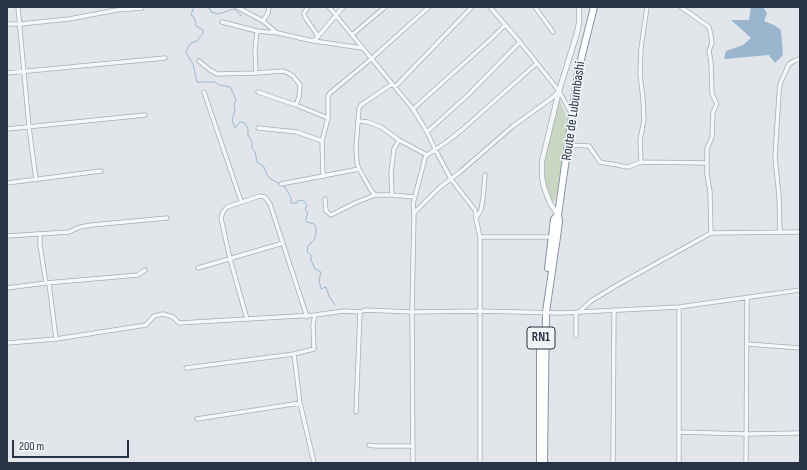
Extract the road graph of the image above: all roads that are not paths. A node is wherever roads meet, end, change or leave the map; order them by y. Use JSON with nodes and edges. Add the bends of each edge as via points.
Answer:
{"nodes":[{"id":1,"x":18,"y":7,"type":"edge"},
{"id":2,"x":237,"y":7,"type":"edge"},
{"id":3,"x":269,"y":7,"type":"edge"},
{"id":4,"x":308,"y":7,"type":"edge"},
{"id":5,"x":329,"y":7,"type":"edge"},
{"id":6,"x":343,"y":7,"type":"edge"},
{"id":7,"x":385,"y":7,"type":"edge"},
{"id":8,"x":429,"y":7,"type":"edge"},
{"id":9,"x":472,"y":7,"type":"edge"},
{"id":10,"x":490,"y":7,"type":"edge"},
{"id":11,"x":535,"y":7,"type":"edge"},
{"id":12,"x":579,"y":7,"type":"edge"},
{"id":13,"x":594,"y":7,"type":"edge"},
{"id":14,"x":647,"y":7,"type":"edge"},
{"id":15,"x":681,"y":7,"type":"edge"},
{"id":16,"x":142,"y":8,"type":"dead end"},
{"id":17,"x":336,"y":15,"type":"junction"},
{"id":18,"x":263,"y":21,"type":"junction"},
{"id":19,"x":222,"y":22,"type":"dead end"},
{"id":20,"x":7,"y":24,"type":"edge"},
{"id":21,"x":20,"y":24,"type":"junction"},
{"id":22,"x":505,"y":25,"type":"junction"},
{"id":23,"x":257,"y":31,"type":"junction"},
{"id":24,"x":553,"y":32,"type":"dead end"},
{"id":25,"x":278,"y":33,"type":"junction"},
{"id":26,"x":353,"y":34,"type":"junction"},
{"id":27,"x":318,"y":36,"type":"junction"},
{"id":28,"x":313,"y":41,"type":"junction"},
{"id":29,"x":520,"y":42,"type":"junction"},
{"id":30,"x":362,"y":48,"type":"junction"},
{"id":31,"x":165,"y":58,"type":"dead end"},
{"id":32,"x":371,"y":59,"type":"junction"},
{"id":33,"x":800,"y":59,"type":"edge"},
{"id":34,"x":199,"y":61,"type":"dead end"},
{"id":35,"x":537,"y":63,"type":"junction"},
{"id":36,"x":24,"y":71,"type":"junction"},
{"id":37,"x":7,"y":73,"type":"edge"},
{"id":38,"x":256,"y":73,"type":"junction"},
{"id":39,"x":393,"y":86,"type":"junction"},
{"id":40,"x":559,"y":91,"type":"junction"},
{"id":41,"x":204,"y":92,"type":"dead end"},
{"id":42,"x":258,"y":92,"type":"dead end"},
{"id":43,"x":296,"y":105,"type":"junction"},
{"id":44,"x":413,"y":108,"type":"junction"},
{"id":45,"x":145,"y":115,"type":"dead end"},
{"id":46,"x":573,"y":116,"type":"junction"},
{"id":47,"x":328,"y":118,"type":"junction"},
{"id":48,"x":358,"y":121,"type":"junction"},
{"id":49,"x":29,"y":127,"type":"junction"},
{"id":50,"x":258,"y":128,"type":"dead end"},
{"id":51,"x":7,"y":130,"type":"edge"},
{"id":52,"x":428,"y":132,"type":"junction"},
{"id":53,"x":399,"y":140,"type":"junction"},
{"id":54,"x":322,"y":141,"type":"junction"},
{"id":55,"x":569,"y":145,"type":"junction"},
{"id":56,"x":435,"y":150,"type":"junction"},
{"id":57,"x":427,"y":155,"type":"junction"},
{"id":58,"x":641,"y":162,"type":"junction"},
{"id":59,"x":707,"y":163,"type":"junction"},
{"id":60,"x":359,"y":169,"type":"junction"},
{"id":61,"x":101,"y":171,"type":"dead end"},
{"id":62,"x":485,"y":175,"type":"dead end"},
{"id":63,"x":323,"y":177,"type":"junction"},
{"id":64,"x":451,"y":179,"type":"junction"},
{"id":65,"x":36,"y":180,"type":"junction"},
{"id":66,"x":7,"y":183,"type":"edge"},
{"id":67,"x":281,"y":184,"type":"dead end"},
{"id":68,"x":375,"y":195,"type":"junction"},
{"id":69,"x":392,"y":195,"type":"junction"},
{"id":70,"x":414,"y":197,"type":"junction"},
{"id":71,"x":325,"y":200,"type":"dead end"},
{"id":72,"x":241,"y":202,"type":"junction"},
{"id":73,"x":414,"y":213,"type":"junction"},
{"id":74,"x":558,"y":215,"type":"junction"},
{"id":75,"x":167,"y":218,"type":"dead end"},
{"id":76,"x":476,"y":219,"type":"junction"},
{"id":77,"x":780,"y":232,"type":"junction"},
{"id":78,"x":800,"y":232,"type":"edge"},
{"id":79,"x":711,"y":233,"type":"junction"},
{"id":80,"x":40,"y":234,"type":"junction"},
{"id":81,"x":7,"y":236,"type":"edge"},
{"id":82,"x":480,"y":237,"type":"junction"},
{"id":83,"x":552,"y":237,"type":"junction"},
{"id":84,"x":283,"y":242,"type":"junction"},
{"id":85,"x":230,"y":259,"type":"junction"},
{"id":86,"x":198,"y":268,"type":"dead end"},
{"id":87,"x":146,"y":270,"type":"dead end"},
{"id":88,"x":48,"y":283,"type":"junction"},
{"id":89,"x":7,"y":288,"type":"edge"},
{"id":90,"x":800,"y":290,"type":"edge"},
{"id":91,"x":747,"y":297,"type":"junction"},
{"id":92,"x":679,"y":307,"type":"junction"},
{"id":93,"x":614,"y":310,"type":"junction"},
{"id":94,"x":480,"y":311,"type":"junction"},
{"id":95,"x":360,"y":312,"type":"junction"},
{"id":96,"x":412,"y":312,"type":"junction"},
{"id":97,"x":544,"y":312,"type":"junction"},
{"id":98,"x":578,"y":312,"type":"junction"},
{"id":99,"x":315,"y":315,"type":"junction"},
{"id":100,"x":307,"y":317,"type":"junction"},
{"id":101,"x":247,"y":319,"type":"junction"},
{"id":102,"x":576,"y":336,"type":"dead end"},
{"id":103,"x":56,"y":338,"type":"junction"},
{"id":104,"x":7,"y":343,"type":"edge"},
{"id":105,"x":747,"y":344,"type":"junction"},
{"id":106,"x":800,"y":348,"type":"edge"},
{"id":107,"x":294,"y":354,"type":"junction"},
{"id":108,"x":186,"y":368,"type":"dead end"},
{"id":109,"x":300,"y":403,"type":"junction"},
{"id":110,"x":356,"y":412,"type":"dead end"},
{"id":111,"x":197,"y":418,"type":"dead end"},
{"id":112,"x":679,"y":432,"type":"junction"},
{"id":113,"x":800,"y":433,"type":"edge"},
{"id":114,"x":747,"y":434,"type":"junction"},
{"id":115,"x":369,"y":445,"type":"dead end"},
{"id":116,"x":413,"y":446,"type":"junction"},
{"id":117,"x":314,"y":463,"type":"edge"},
{"id":118,"x":413,"y":463,"type":"edge"},
{"id":119,"x":480,"y":463,"type":"edge"},
{"id":120,"x":540,"y":463,"type":"edge"},
{"id":121,"x":544,"y":463,"type":"edge"},
{"id":122,"x":613,"y":463,"type":"edge"},
{"id":123,"x":679,"y":463,"type":"edge"},
{"id":124,"x":746,"y":463,"type":"edge"}],
"edges":[{"from":1,"to":21,"type":"street"},
{"from":2,"to":18,"type":"street"},
{"from":3,"to":18,"type":"street"},
{"from":4,"to":27,"type":"street","via":[[304,13],[305,17]]},
{"from":5,"to":17,"type":"street"},
{"from":6,"to":17,"type":"street"},
{"from":7,"to":26,"type":"street"},
{"from":8,"to":32,"type":"street"},
{"from":9,"to":39,"type":"street"},
{"from":10,"to":22,"type":"street"},
{"from":11,"to":24,"type":"street"},
{"from":12,"to":40,"type":"street","via":[[577,33]]},
{"from":13,"to":46,"type":"highway","name":"Route de Lubumbashi","number":"RN1","via":[[582,54]]},
{"from":14,"to":58,"type":"street","via":[[641,48],[640,74],[644,120],[640,140]]},
{"from":15,"to":59,"type":"street","via":[[709,28],[711,36],[709,51],[712,94],[717,104],[713,112]]},
{"from":16,"to":21,"type":"street"},
{"from":17,"to":26,"type":"street"},
{"from":17,"to":27,"type":"street"},
{"from":18,"to":25,"type":"street"},
{"from":19,"to":23,"type":"street"},
{"from":20,"to":21,"type":"street"},
{"from":21,"to":36,"type":"street"},
{"from":22,"to":29,"type":"street"},
{"from":22,"to":44,"type":"street"},
{"from":23,"to":25,"type":"street"},
{"from":23,"to":38,"type":"street"},
{"from":25,"to":28,"type":"street"},
{"from":26,"to":30,"type":"street"},
{"from":27,"to":28,"type":"street"},
{"from":28,"to":30,"type":"street"},
{"from":29,"to":35,"type":"street"},
{"from":29,"to":52,"type":"street"},
{"from":30,"to":32,"type":"street"},
{"from":31,"to":36,"type":"street"},
{"from":32,"to":39,"type":"street"},
{"from":32,"to":47,"type":"street","via":[[330,93]]},
{"from":33,"to":77,"type":"street","via":[[790,63],[780,84],[775,157]]},
{"from":34,"to":38,"type":"street","via":[[217,74]]},
{"from":35,"to":40,"type":"street"},
{"from":35,"to":56,"type":"street"},
{"from":36,"to":37,"type":"street"},
{"from":36,"to":49,"type":"street"},
{"from":38,"to":43,"type":"street","via":[[283,71],[293,76],[300,85]]},
{"from":39,"to":44,"type":"street"},
{"from":39,"to":48,"type":"street","via":[[361,105]]},
{"from":40,"to":46,"type":"street"},
{"from":40,"to":64,"type":"street"},
{"from":40,"to":74,"type":"street","via":[[542,161],[542,177],[547,196]]},
{"from":41,"to":72,"type":"street"},
{"from":42,"to":43,"type":"street"},
{"from":43,"to":47,"type":"street"},
{"from":44,"to":52,"type":"street"},
{"from":45,"to":49,"type":"street"},
{"from":46,"to":55,"type":"highway","name":"Route de Lubumbashi","number":"RN1"},
{"from":47,"to":54,"type":"street"},
{"from":48,"to":53,"type":"street","via":[[381,128]]},
{"from":48,"to":60,"type":"street","via":[[356,148]]},
{"from":49,"to":51,"type":"street"},
{"from":49,"to":65,"type":"street"},
{"from":50,"to":54,"type":"street","via":[[297,132]]},
{"from":52,"to":56,"type":"street"},
{"from":53,"to":57,"type":"street"},
{"from":53,"to":69,"type":"street","via":[[394,149]]},
{"from":54,"to":63,"type":"street"},
{"from":55,"to":58,"type":"street","via":[[589,146],[600,162],[628,167]]},
{"from":55,"to":74,"type":"highway","name":"Route de Lubumbashi","number":"RN1"},
{"from":56,"to":57,"type":"street"},
{"from":56,"to":64,"type":"street"},
{"from":57,"to":70,"type":"street"},
{"from":58,"to":59,"type":"street"},
{"from":59,"to":79,"type":"street"},
{"from":60,"to":63,"type":"street"},
{"from":60,"to":68,"type":"street"},
{"from":61,"to":65,"type":"street"},
{"from":62,"to":76,"type":"street","via":[[481,210]]},
{"from":63,"to":67,"type":"street"},
{"from":64,"to":73,"type":"street"},
{"from":64,"to":76,"type":"street","via":[[475,210]]},
{"from":65,"to":66,"type":"street"},
{"from":68,"to":69,"type":"street"},
{"from":68,"to":71,"type":"street","via":[[332,215],[325,209]]},
{"from":69,"to":70,"type":"street"},
{"from":70,"to":73,"type":"street"},
{"from":72,"to":84,"type":"street","via":[[260,196],[265,198],[270,204]]},
{"from":72,"to":85,"type":"street","via":[[227,207],[221,218]]},
{"from":73,"to":96,"type":"street"},
{"from":74,"to":83,"type":"highway","name":"Route de Lubumbashi","number":"RN1","via":[[554,219]]},
{"from":74,"to":97,"type":"highway","name":"Route de Lubumbashi","number":"RN1","via":[[557,237]]},
{"from":75,"to":80,"type":"street","via":[[92,225],[69,232]]},
{"from":76,"to":82,"type":"street"},
{"from":77,"to":78,"type":"street"},
{"from":77,"to":79,"type":"street"},
{"from":79,"to":98,"type":"street","via":[[613,287]]},
{"from":80,"to":81,"type":"street"},
{"from":80,"to":88,"type":"street"},
{"from":82,"to":83,"type":"street"},
{"from":82,"to":94,"type":"street"},
{"from":83,"to":97,"type":"highway","name":"Route de Lubumbashi","number":"RN1"},
{"from":84,"to":85,"type":"street"},
{"from":84,"to":100,"type":"street"},
{"from":85,"to":86,"type":"street"},
{"from":85,"to":101,"type":"street"},
{"from":87,"to":88,"type":"street","via":[[138,275]]},
{"from":88,"to":89,"type":"street"},
{"from":88,"to":103,"type":"street"},
{"from":90,"to":91,"type":"street"},
{"from":91,"to":92,"type":"street"},
{"from":91,"to":105,"type":"street"},
{"from":92,"to":93,"type":"street"},
{"from":92,"to":112,"type":"street"},
{"from":93,"to":98,"type":"street"},
{"from":93,"to":122,"type":"street"},
{"from":94,"to":96,"type":"street"},
{"from":94,"to":97,"type":"street"},
{"from":94,"to":119,"type":"street"},
{"from":95,"to":96,"type":"street"},
{"from":95,"to":99,"type":"street","via":[[344,310]]},
{"from":95,"to":110,"type":"street"},
{"from":96,"to":116,"type":"street"},
{"from":97,"to":98,"type":"street"},
{"from":97,"to":120,"type":"highway","name":"Route de Lubumbashi","number":"RN1","via":[[540,366]]},
{"from":97,"to":121,"type":"highway","name":"Route de Lubumbashi","number":"RN1"},
{"from":98,"to":102,"type":"street"},
{"from":99,"to":100,"type":"street"},
{"from":99,"to":107,"type":"street","via":[[314,350]]},
{"from":100,"to":101,"type":"street"},
{"from":101,"to":103,"type":"street","via":[[179,323],[173,317],[164,314],[154,316],[146,325]]},
{"from":103,"to":104,"type":"street"},
{"from":105,"to":106,"type":"street"},
{"from":105,"to":114,"type":"street"},
{"from":107,"to":108,"type":"street"},
{"from":107,"to":109,"type":"street"},
{"from":109,"to":111,"type":"street"},
{"from":109,"to":117,"type":"street"},
{"from":112,"to":114,"type":"street"},
{"from":112,"to":123,"type":"street"},
{"from":113,"to":114,"type":"street"},
{"from":114,"to":124,"type":"street"},
{"from":115,"to":116,"type":"street"},
{"from":116,"to":118,"type":"street"}]}
